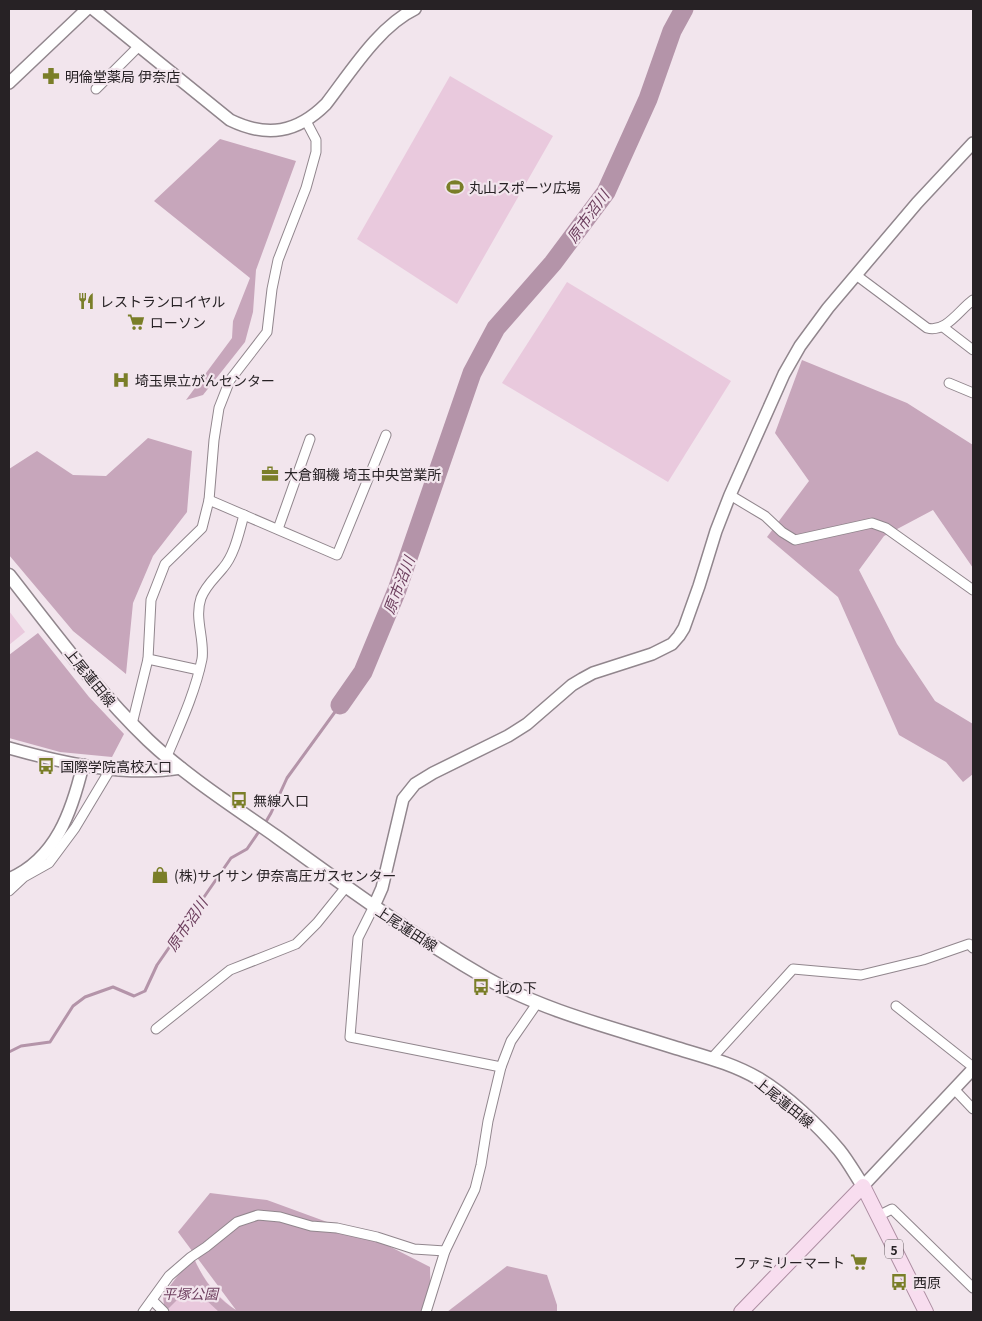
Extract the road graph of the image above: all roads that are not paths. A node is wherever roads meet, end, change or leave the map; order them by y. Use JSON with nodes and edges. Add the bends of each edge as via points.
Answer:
{"nodes":[{"id":1,"x":87,"y":9,"type":"edge"},
{"id":2,"x":93,"y":9,"type":"edge"},
{"id":3,"x":414,"y":9,"type":"edge"},
{"id":4,"x":139,"y":46,"type":"junction"},
{"id":5,"x":9,"y":83,"type":"edge"},
{"id":6,"x":96,"y":89,"type":"dead end"},
{"id":7,"x":306,"y":121,"type":"junction"},
{"id":8,"x":973,"y":142,"type":"edge"},
{"id":9,"x":856,"y":276,"type":"junction"},
{"id":10,"x":973,"y":300,"type":"edge"},
{"id":11,"x":943,"y":327,"type":"junction"},
{"id":12,"x":973,"y":350,"type":"edge"},
{"id":13,"x":949,"y":383,"type":"dead end"},
{"id":14,"x":973,"y":393,"type":"edge"},
{"id":15,"x":386,"y":434,"type":"dead end"},
{"id":16,"x":310,"y":439,"type":"dead end"},
{"id":17,"x":730,"y":495,"type":"junction"},
{"id":18,"x":209,"y":500,"type":"junction"},
{"id":19,"x":244,"y":515,"type":"junction"},
{"id":20,"x":278,"y":529,"type":"junction"},
{"id":21,"x":9,"y":575,"type":"edge"},
{"id":22,"x":973,"y":590,"type":"edge"},
{"id":23,"x":148,"y":659,"type":"junction"},
{"id":24,"x":199,"y":670,"type":"junction"},
{"id":25,"x":132,"y":724,"type":"junction"},
{"id":26,"x":9,"y":748,"type":"edge"},
{"id":27,"x":167,"y":756,"type":"junction"},
{"id":28,"x":83,"y":765,"type":"junction"},
{"id":29,"x":112,"y":768,"type":"junction"},
{"id":30,"x":181,"y":768,"type":"junction"},
{"id":31,"x":9,"y":879,"type":"edge"},
{"id":32,"x":346,"y":887,"type":"junction"},
{"id":33,"x":9,"y":890,"type":"edge"},
{"id":34,"x":374,"y":906,"type":"junction"},
{"id":35,"x":972,"y":945,"type":"edge"},
{"id":36,"x":538,"y":1002,"type":"junction"},
{"id":37,"x":896,"y":1006,"type":"dead end"},
{"id":38,"x":156,"y":1029,"type":"dead end"},
{"id":39,"x":712,"y":1058,"type":"junction"},
{"id":40,"x":501,"y":1067,"type":"junction"},
{"id":41,"x":973,"y":1068,"type":"edge"},
{"id":42,"x":955,"y":1090,"type":"junction"},
{"id":43,"x":973,"y":1109,"type":"edge"},
{"id":44,"x":863,"y":1186,"type":"junction"},
{"id":45,"x":878,"y":1216,"type":"junction"},
{"id":46,"x":445,"y":1251,"type":"junction"},
{"id":47,"x":973,"y":1288,"type":"edge"},
{"id":48,"x":152,"y":1300,"type":"junction"},
{"id":49,"x":143,"y":1312,"type":"edge"},
{"id":50,"x":164,"y":1312,"type":"edge"},
{"id":51,"x":426,"y":1312,"type":"edge"},
{"id":52,"x":741,"y":1312,"type":"edge"},
{"id":53,"x":926,"y":1312,"type":"edge"}],
"edges":[{"from":1,"to":5,"type":"street"},
{"from":2,"to":4,"type":"street"},
{"from":3,"to":7,"type":"street","via":[[392,23],[326,104]]},
{"from":4,"to":6,"type":"street"},
{"from":4,"to":7,"type":"street","via":[[225,116],[246,128],[277,131]]},
{"from":7,"to":18,"type":"street","via":[[316,140],[316,152],[306,188],[278,260],[267,332],[230,380],[219,408]]},
{"from":8,"to":9,"type":"street"},
{"from":9,"to":11,"type":"street","via":[[927,328]]},
{"from":9,"to":17,"type":"street","via":[[800,346],[784,374]]},
{"from":10,"to":11,"type":"street"},
{"from":11,"to":12,"type":"street"},
{"from":13,"to":14,"type":"street"},
{"from":15,"to":20,"type":"street","via":[[337,555]]},
{"from":16,"to":20,"type":"street"},
{"from":17,"to":22,"type":"street","via":[[765,516],[795,540],[872,523],[886,528]]},
{"from":17,"to":34,"type":"street","via":[[679,636],[672,644],[652,654],[582,679],[508,736],[415,784],[403,799],[382,888]]},
{"from":18,"to":19,"type":"street"},
{"from":18,"to":23,"type":"street","via":[[202,528],[165,564],[151,600]]},
{"from":19,"to":20,"type":"street"},
{"from":19,"to":24,"type":"street","via":[[224,567],[210,581],[200,599],[202,657]]},
{"from":21,"to":25,"type":"main road","name":"上尾蓮田線"},
{"from":23,"to":24,"type":"street"},
{"from":23,"to":25,"type":"street"},
{"from":24,"to":27,"type":"street"},
{"from":25,"to":27,"type":"main road","name":"上尾蓮田線"},
{"from":26,"to":28,"type":"street"},
{"from":27,"to":30,"type":"main road","name":"上尾蓮田線"},
{"from":28,"to":29,"type":"street"},
{"from":28,"to":31,"type":"street","via":[[77,791],[60,834],[31,866]]},
{"from":29,"to":30,"type":"street","via":[[164,771]]},
{"from":29,"to":33,"type":"street","via":[[49,863]]},
{"from":30,"to":32,"type":"main road","name":"上尾蓮田線"},
{"from":32,"to":34,"type":"main road","name":"上尾蓮田線"},
{"from":32,"to":38,"type":"street","via":[[296,944],[230,970]]},
{"from":34,"to":36,"type":"main road","name":"上尾蓮田線","via":[[486,978]]},
{"from":34,"to":40,"type":"street","via":[[358,938],[350,1037]]},
{"from":35,"to":39,"type":"street","via":[[861,974],[793,970]]},
{"from":36,"to":39,"type":"main road","name":"上尾蓮田線","via":[[566,1014]]},
{"from":36,"to":40,"type":"street","via":[[511,1041]]},
{"from":37,"to":41,"type":"street"},
{"from":39,"to":44,"type":"main road","name":"上尾蓮田線","via":[[759,1079],[803,1114],[840,1150]]},
{"from":40,"to":46,"type":"street","via":[[475,1189]]},
{"from":41,"to":42,"type":"street"},
{"from":42,"to":43,"type":"street"},
{"from":42,"to":44,"type":"street"},
{"from":44,"to":45,"type":"main road","number":"5"},
{"from":44,"to":52,"type":"main road"},
{"from":45,"to":47,"type":"street","via":[[892,1209]]},
{"from":45,"to":53,"type":"main road","number":"5"},
{"from":46,"to":48,"type":"street","via":[[414,1249],[337,1228],[311,1226],[280,1216],[258,1215],[237,1222],[191,1257],[169,1276]]},
{"from":46,"to":51,"type":"street"},
{"from":48,"to":49,"type":"street"},
{"from":48,"to":50,"type":"street"}]}
